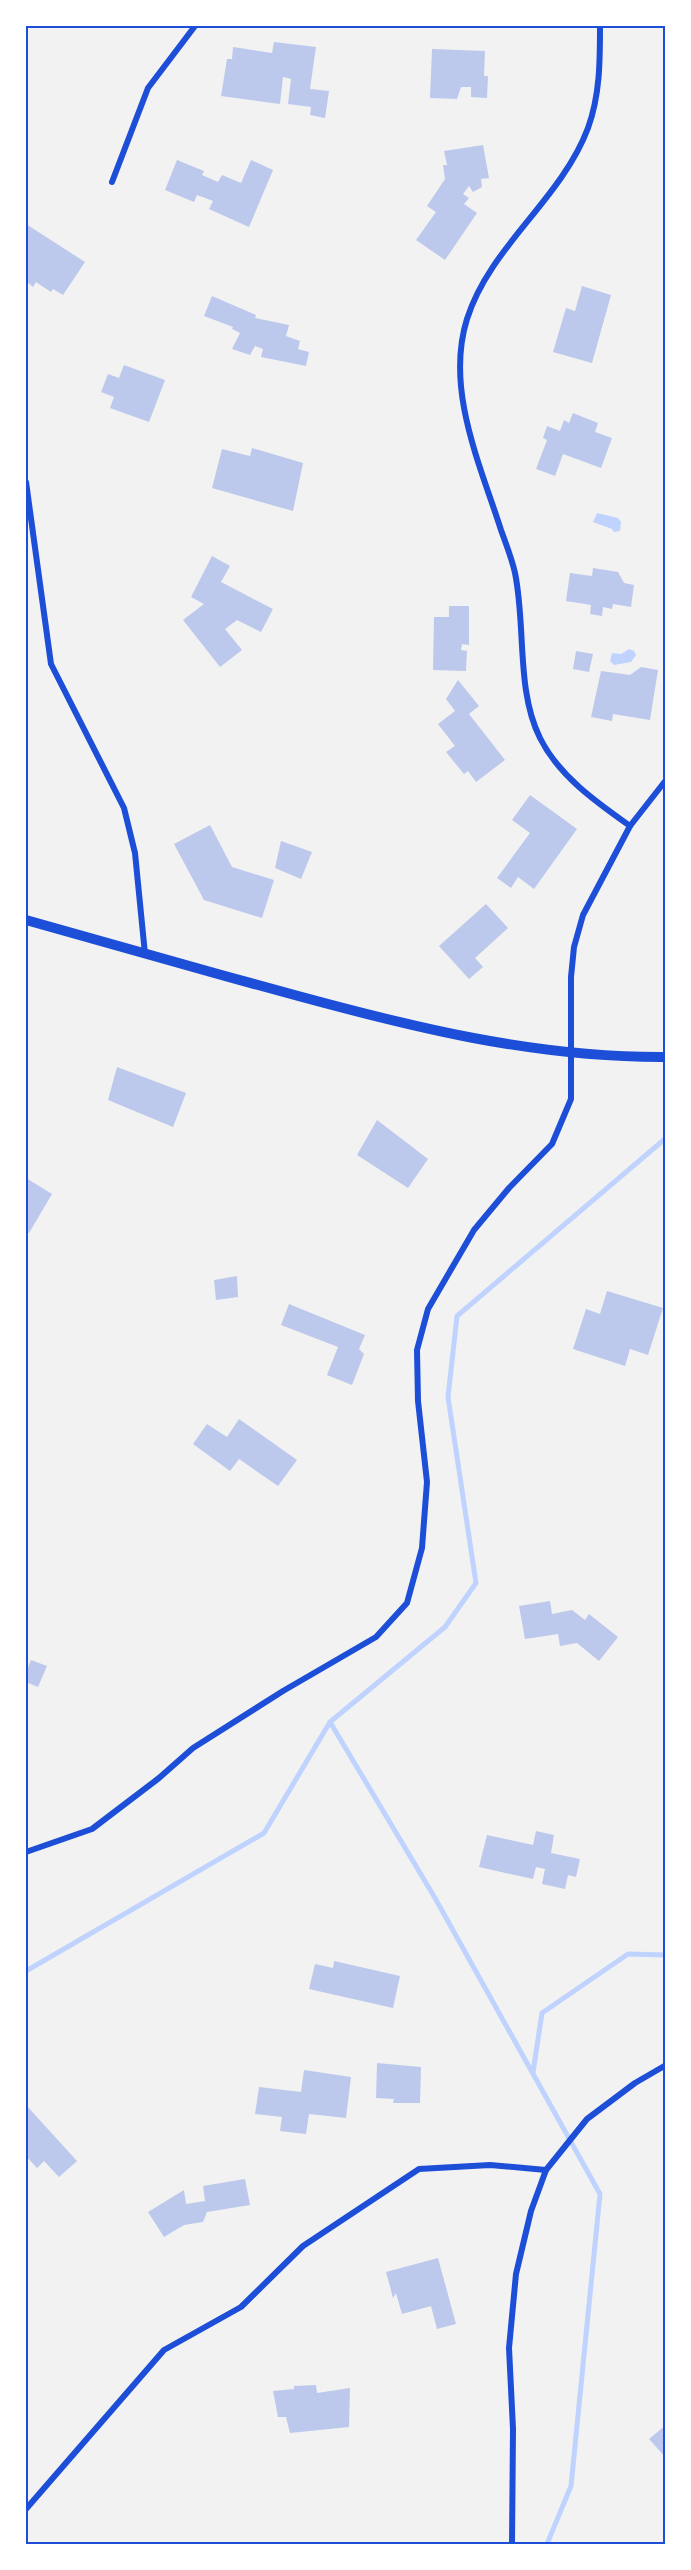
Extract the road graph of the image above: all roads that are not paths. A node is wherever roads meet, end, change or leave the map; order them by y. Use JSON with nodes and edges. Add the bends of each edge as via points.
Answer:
{"nodes":[{"id":1,"x":195,"y":26,"type":"edge"},
{"id":2,"x":600,"y":26,"type":"edge"},
{"id":3,"x":112,"y":182,"type":"dead end"},
{"id":4,"x":26,"y":482,"type":"edge"},
{"id":5,"x":666,"y":780,"type":"edge"},
{"id":6,"x":630,"y":826,"type":"junction"},
{"id":7,"x":26,"y":920,"type":"edge"},
{"id":8,"x":145,"y":954,"type":"junction"},
{"id":9,"x":569,"y":1053,"type":"junction"},
{"id":10,"x":666,"y":1057,"type":"edge"},
{"id":11,"x":26,"y":1852,"type":"edge"},
{"id":12,"x":666,"y":2065,"type":"edge"},
{"id":13,"x":546,"y":2170,"type":"junction"},
{"id":14,"x":26,"y":2509,"type":"edge"},
{"id":15,"x":512,"y":2544,"type":"edge"}],
"edges":[{"from":1,"to":3,"type":"street","via":[[148,88]]},
{"from":2,"to":6,"type":"street","via":[[600,80],[588,129],[565,172],[492,268],[467,319],[459,369],[469,431],[515,571],[526,699],[540,738],[559,766],[591,798]]},
{"from":4,"to":8,"type":"street","via":[[51,664],[124,808],[135,853]]},
{"from":5,"to":6,"type":"street"},
{"from":6,"to":9,"type":"street","via":[[591,899],[574,947]]},
{"from":7,"to":8,"type":"street"},
{"from":8,"to":9,"type":"street","via":[[422,1029]]},
{"from":9,"to":10,"type":"street"},
{"from":9,"to":11,"type":"street","via":[[571,1099],[552,1144],[474,1230],[428,1309],[417,1350],[427,1482],[425,1512],[422,1548],[407,1603],[376,1637],[193,1748],[92,1829]]},
{"from":12,"to":13,"type":"street","via":[[587,2119]]},
{"from":13,"to":14,"type":"street","via":[[490,2165],[419,2169],[303,2246],[241,2307],[164,2350]]},
{"from":13,"to":15,"type":"street","via":[[517,2270],[509,2348]]}]}
